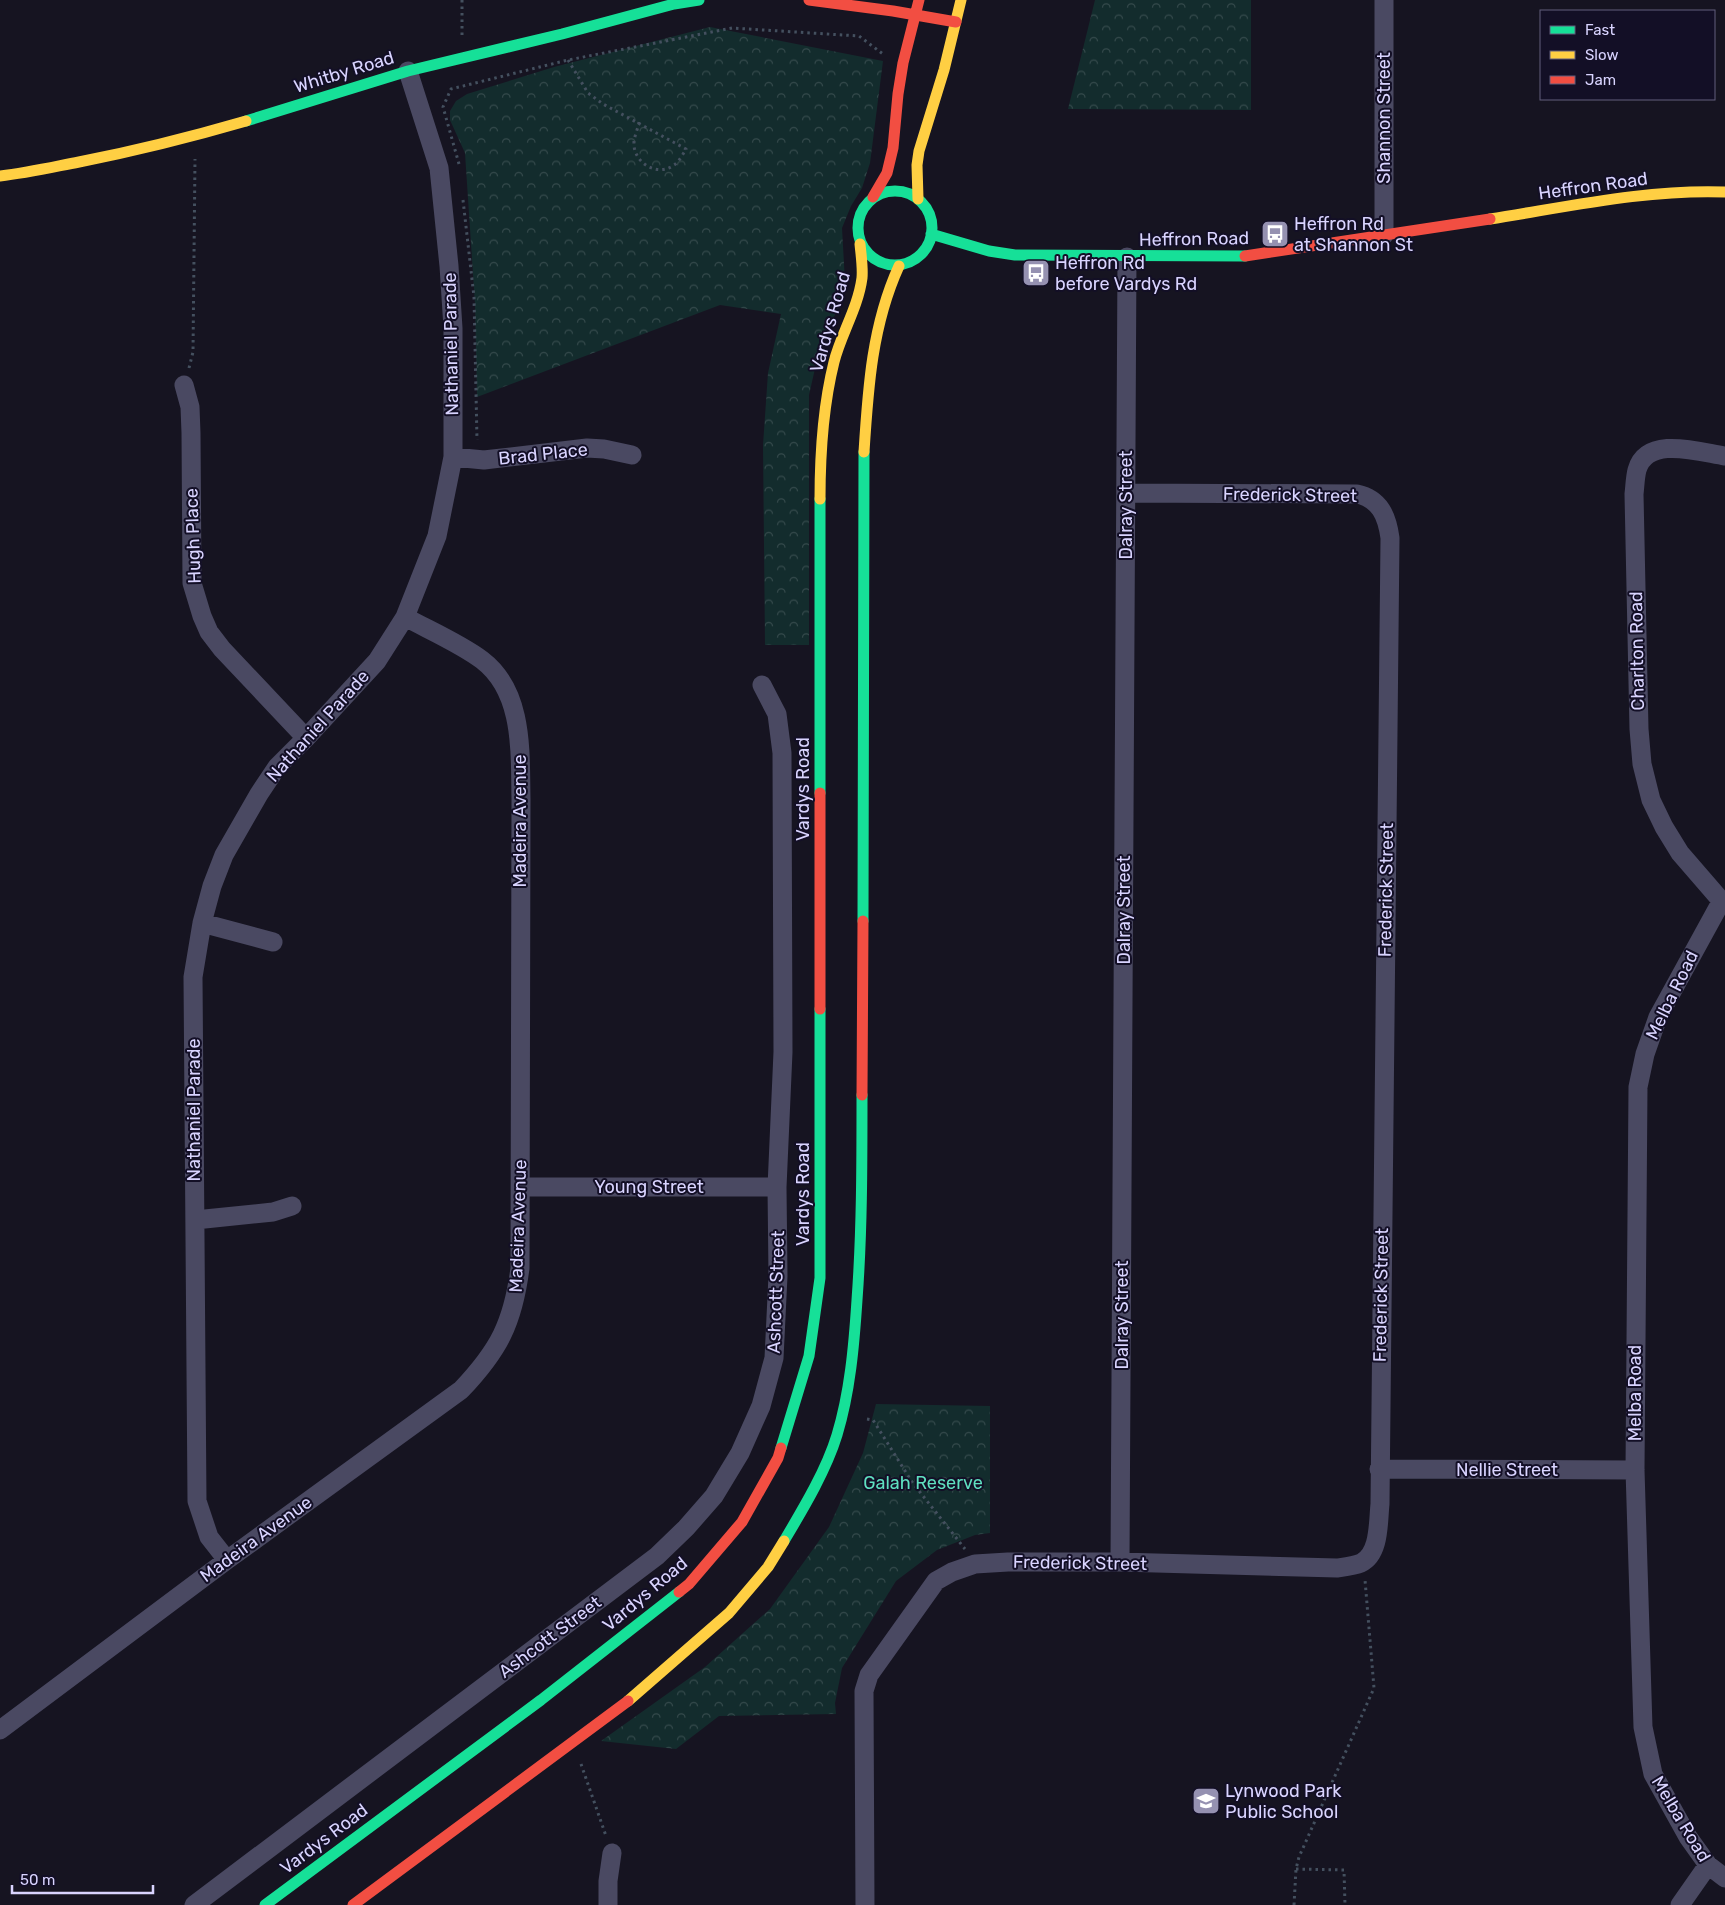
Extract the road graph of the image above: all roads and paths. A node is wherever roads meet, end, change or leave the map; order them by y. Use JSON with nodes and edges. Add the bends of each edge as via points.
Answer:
{"nodes":[{"id":1,"x":462,"y":0,"type":"edge"},
{"id":2,"x":699,"y":0,"type":"edge"},
{"id":3,"x":810,"y":0,"type":"edge"},
{"id":4,"x":919,"y":0,"type":"edge"},
{"id":5,"x":961,"y":0,"type":"edge"},
{"id":6,"x":1384,"y":0,"type":"edge"},
{"id":7,"x":915,"y":14,"type":"junction"},
{"id":8,"x":956,"y":22,"type":"junction"},
{"id":9,"x":562,"y":34,"type":"junction"},
{"id":10,"x":461,"y":58,"type":"junction"},
{"id":11,"x":568,"y":60,"type":"junction"},
{"id":12,"x":881,"y":62,"type":"dead end"},
{"id":13,"x":408,"y":71,"type":"junction"},
{"id":14,"x":639,"y":122,"type":"junction"},
{"id":15,"x":195,"y":136,"type":"junction"},
{"id":16,"x":460,"y":168,"type":"dead end"},
{"id":17,"x":0,"y":176,"type":"edge"},
{"id":18,"x":1725,"y":192,"type":"edge"},
{"id":19,"x":463,"y":198,"type":"dead end"},
{"id":20,"x":873,"y":198,"type":"junction"},
{"id":21,"x":918,"y":199,"type":"junction"},
{"id":22,"x":932,"y":234,"type":"junction"},
{"id":23,"x":1384,"y":235,"type":"junction"},
{"id":24,"x":860,"y":244,"type":"junction"},
{"id":25,"x":1126,"y":257,"type":"junction"},
{"id":26,"x":899,"y":266,"type":"junction"},
{"id":27,"x":184,"y":385,"type":"joint"},
{"id":28,"x":477,"y":441,"type":"dead end"},
{"id":29,"x":632,"y":455,"type":"dead end"},
{"id":30,"x":1725,"y":456,"type":"edge"},
{"id":31,"x":453,"y":457,"type":"junction"},
{"id":32,"x":1126,"y":493,"type":"junction"},
{"id":33,"x":405,"y":617,"type":"junction"},
{"id":34,"x":762,"y":685,"type":"dead end"},
{"id":35,"x":306,"y":738,"type":"junction"},
{"id":36,"x":1723,"y":904,"type":"edge"},
{"id":37,"x":202,"y":923,"type":"junction"},
{"id":38,"x":273,"y":942,"type":"dead end"},
{"id":39,"x":521,"y":1187,"type":"junction"},
{"id":40,"x":778,"y":1187,"type":"junction"},
{"id":41,"x":292,"y":1206,"type":"dead end"},
{"id":42,"x":195,"y":1220,"type":"junction"},
{"id":43,"x":866,"y":1419,"type":"dead end"},
{"id":44,"x":1380,"y":1470,"type":"junction"},
{"id":45,"x":1635,"y":1470,"type":"junction"},
{"id":46,"x":227,"y":1560,"type":"junction"},
{"id":47,"x":1120,"y":1562,"type":"junction"},
{"id":48,"x":1361,"y":1563,"type":"junction"},
{"id":49,"x":975,"y":1564,"type":"junction"},
{"id":50,"x":0,"y":1730,"type":"edge"},
{"id":51,"x":580,"y":1761,"type":"dead end"},
{"id":52,"x":612,"y":1853,"type":"joint"},
{"id":53,"x":1708,"y":1865,"type":"junction"},
{"id":54,"x":1296,"y":1869,"type":"junction"},
{"id":55,"x":1725,"y":1878,"type":"edge"},
{"id":56,"x":194,"y":1905,"type":"edge"},
{"id":57,"x":265,"y":1905,"type":"edge"},
{"id":58,"x":353,"y":1905,"type":"edge"},
{"id":59,"x":608,"y":1905,"type":"edge"},
{"id":60,"x":865,"y":1905,"type":"edge"},
{"id":61,"x":1294,"y":1905,"type":"edge"},
{"id":62,"x":1345,"y":1905,"type":"edge"},
{"id":63,"x":1680,"y":1905,"type":"edge"}],
"edges":[{"from":1,"to":10,"type":"path"},
{"from":2,"to":9,"type":"main road","name":"Whitby Road"},
{"from":3,"to":7,"type":"main road"},
{"from":4,"to":7,"type":"main road"},
{"from":5,"to":8,"type":"main road"},
{"from":6,"to":23,"type":"street","name":"Shannon Street"},
{"from":7,"to":8,"type":"main road"},
{"from":7,"to":20,"type":"main road","via":[[902,63],[887,173]]},
{"from":8,"to":21,"type":"main road","via":[[919,151]]},
{"from":9,"to":10,"type":"main road","name":"Whitby Road"},
{"from":9,"to":11,"type":"path"},
{"from":10,"to":13,"type":"main road","name":"Whitby Road"},
{"from":11,"to":12,"type":"path","via":[[732,28],[859,36],[883,53]]},
{"from":11,"to":14,"type":"path","via":[[588,93]]},
{"from":11,"to":16,"type":"path","via":[[451,89],[444,107]]},
{"from":13,"to":15,"type":"main road","name":"Whitby Road"},
{"from":13,"to":31,"type":"street","name":"Nathaniel Parade","via":[[438,168],[453,328]]},
{"from":14,"to":14,"type":"path","via":[[634,143],[640,161],[652,169],[675,165],[686,149]]},
{"from":15,"to":17,"type":"main road","name":"Whitby Road","via":[[115,155]]},
{"from":15,"to":27,"type":"path","via":[[193,352]]},
{"from":18,"to":23,"type":"main road","name":"Heffron Road","via":[[1667,193]]},
{"from":19,"to":28,"type":"path","via":[[474,297]]},
{"from":20,"to":21,"type":"main road","via":[[884,192],[896,191]]},
{"from":20,"to":24,"type":"main road","via":[[859,218]]},
{"from":21,"to":22,"type":"main road","via":[[931,221]]},
{"from":22,"to":25,"type":"main road","name":"Heffron Road","via":[[1015,255]]},
{"from":22,"to":26,"type":"main road","via":[[923,253]]},
{"from":23,"to":25,"type":"main road","name":"Heffron Road","via":[[1260,255]]},
{"from":24,"to":26,"type":"main road","via":[[876,261]]},
{"from":24,"to":57,"type":"main road","name":"Vardys Road","via":[[863,278],[860,295],[838,344],[820,471],[820,1278],[809,1356],[778,1458],[742,1522],[689,1584],[541,1700]]},
{"from":25,"to":32,"type":"street","name":"Dalray Street"},
{"from":26,"to":58,"type":"main road","via":[[881,312],[865,429],[862,1230],[855,1335],[848,1388],[836,1438],[807,1503],[768,1567],[729,1614],[636,1695]]},
{"from":27,"to":35,"type":"street","name":"Hugh Place","via":[[190,407],[192,574],[196,598],[209,632],[222,649]]},
{"from":29,"to":31,"type":"street","name":"Brad Place","via":[[587,448],[484,460]]},
{"from":30,"to":36,"type":"street","name":"Charlton Road","via":[[1664,448],[1647,454],[1637,469],[1634,494],[1642,764],[1651,800],[1664,827],[1680,853]]},
{"from":31,"to":33,"type":"street","name":"Nathaniel Parade","via":[[437,536]]},
{"from":32,"to":44,"type":"street","name":"Frederick Street","via":[[1357,494],[1366,496],[1385,513],[1390,568]]},
{"from":32,"to":47,"type":"street","name":"Dalray Street"},
{"from":33,"to":35,"type":"street","name":"Nathaniel Parade","via":[[377,661]]},
{"from":33,"to":39,"type":"street","name":"Madeira Avenue","via":[[482,660],[496,673],[506,688],[518,730],[521,799]]},
{"from":34,"to":40,"type":"street","name":"Ashcott Street","via":[[776,714],[782,753],[783,1052]]},
{"from":35,"to":37,"type":"street","name":"Nathaniel Parade","via":[[277,767],[224,855]]},
{"from":36,"to":45,"type":"street","name":"Melba Road","via":[[1658,1017],[1638,1087]]},
{"from":37,"to":38,"type":"street"},
{"from":37,"to":42,"type":"street","name":"Nathaniel Parade","via":[[193,977]]},
{"from":39,"to":40,"type":"street","name":"Young Street"},
{"from":39,"to":46,"type":"street","name":"Madeira Avenue","via":[[520,1268],[516,1299],[506,1329],[492,1354],[461,1390]]},
{"from":40,"to":56,"type":"street","name":"Ashcott Street","via":[[774,1358],[761,1406],[740,1453],[714,1496],[657,1556]]},
{"from":41,"to":42,"type":"street","via":[[264,1213]]},
{"from":42,"to":46,"type":"street","name":"Nathaniel Parade","via":[[197,1501],[209,1538]]},
{"from":43,"to":49,"type":"path","via":[[873,1420],[912,1482]]},
{"from":44,"to":45,"type":"street","name":"Nellie Street"},
{"from":44,"to":48,"type":"street","name":"Frederick Street","via":[[1378,1530],[1372,1552]]},
{"from":45,"to":53,"type":"street","name":"Melba Road","via":[[1643,1727],[1653,1774],[1688,1837]]},
{"from":46,"to":50,"type":"street","name":"Madeira Avenue"},
{"from":47,"to":48,"type":"street","name":"Frederick Street","via":[[1337,1568]]},
{"from":47,"to":49,"type":"street","name":"Frederick Street"},
{"from":48,"to":54,"type":"path","via":[[1366,1586],[1374,1688]]},
{"from":49,"to":60,"type":"street","name":"Frederick Street","via":[[936,1581],[867,1680],[863,1700]]},
{"from":51,"to":52,"type":"path"},
{"from":52,"to":59,"type":"street"},
{"from":53,"to":55,"type":"street","name":"Melba Road"},
{"from":53,"to":63,"type":"street"},
{"from":54,"to":61,"type":"path"},
{"from":54,"to":62,"type":"path","via":[[1344,1870]]}]}
